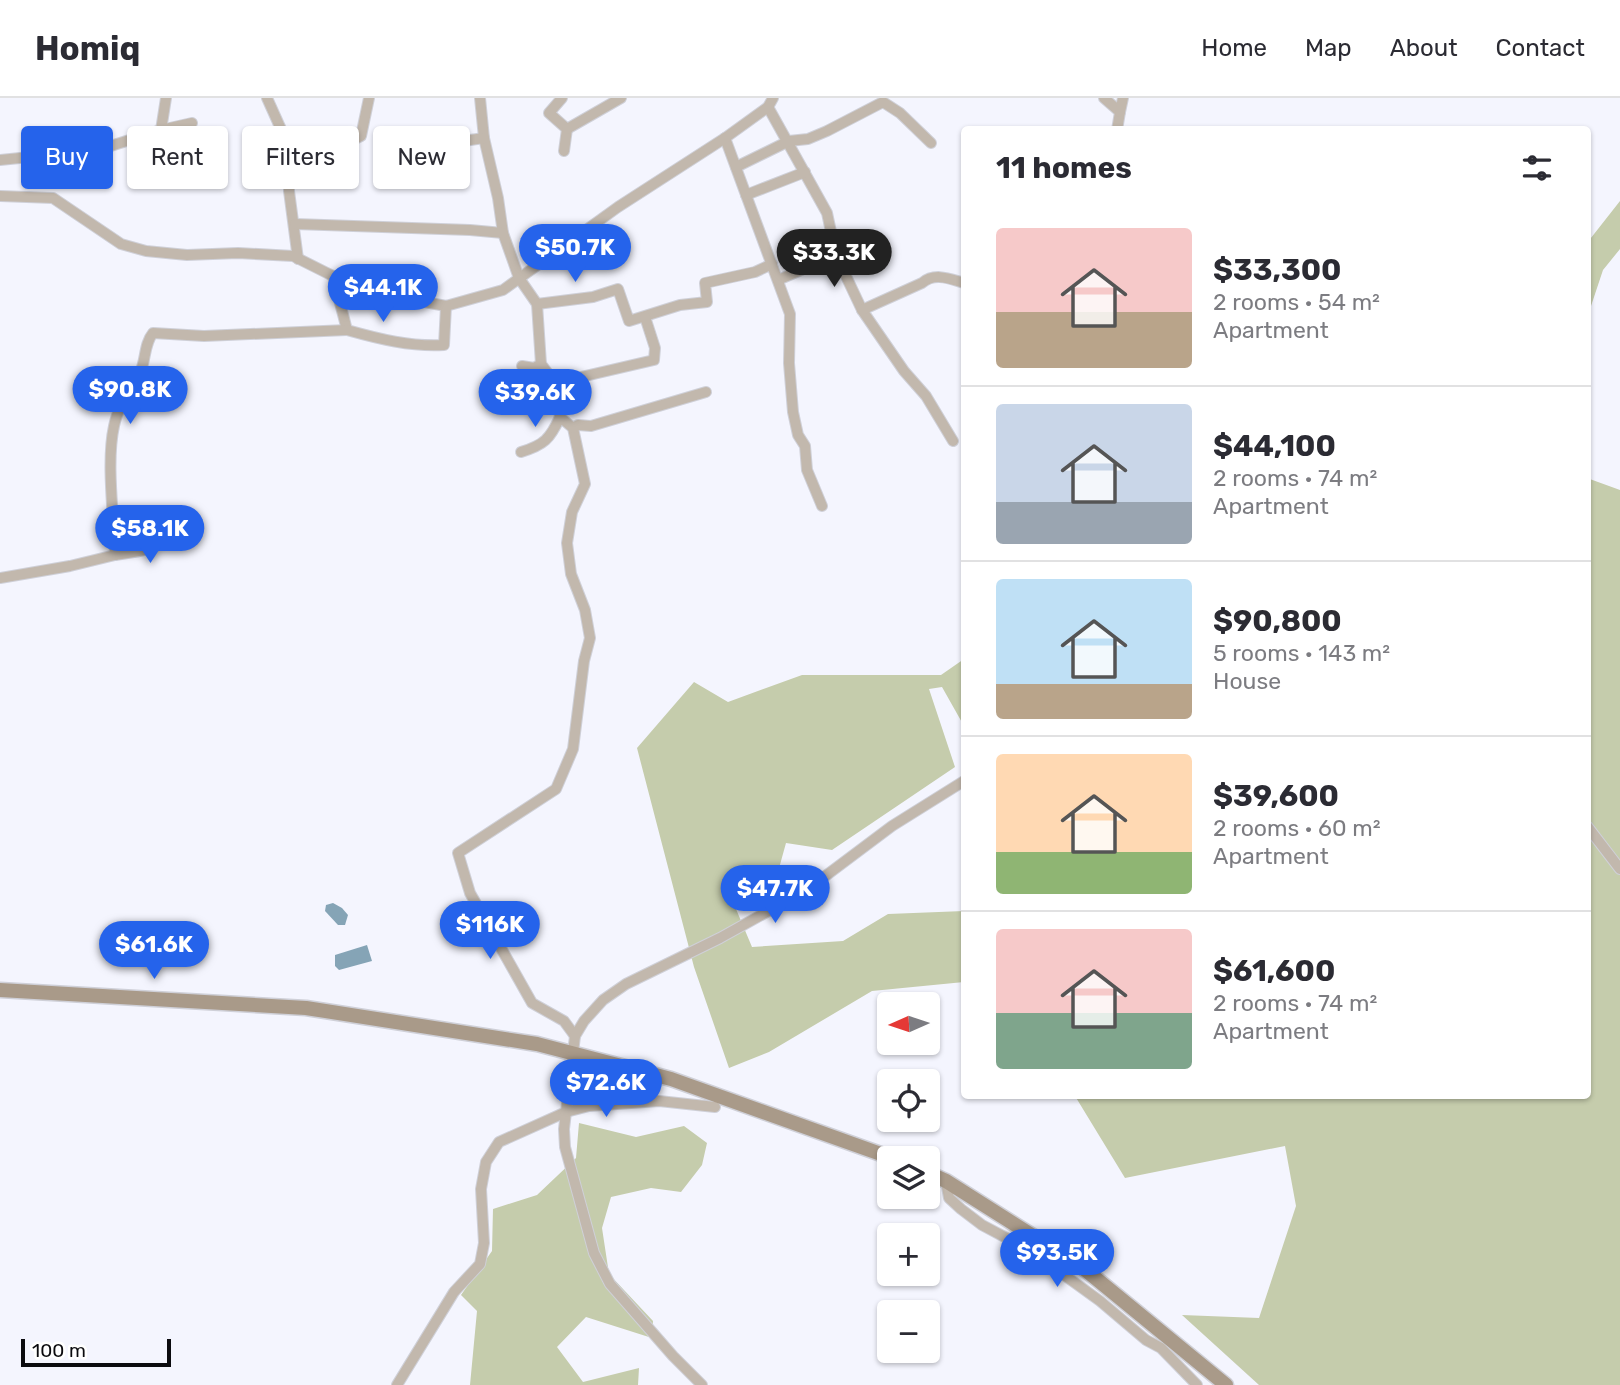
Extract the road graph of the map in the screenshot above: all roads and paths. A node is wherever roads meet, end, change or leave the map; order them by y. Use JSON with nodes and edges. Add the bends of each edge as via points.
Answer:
{"nodes":[{"id":1,"x":166,"y":98,"type":"edge"},
{"id":2,"x":267,"y":98,"type":"edge"},
{"id":3,"x":369,"y":98,"type":"edge"},
{"id":4,"x":480,"y":98,"type":"edge"},
{"id":5,"x":562,"y":98,"type":"edge"},
{"id":6,"x":621,"y":98,"type":"edge"},
{"id":7,"x":1104,"y":98,"type":"edge"},
{"id":8,"x":1123,"y":98,"type":"edge"},
{"id":9,"x":771,"y":102,"type":"edge"},
{"id":10,"x":1119,"y":112,"type":"junction"},
{"id":11,"x":192,"y":122,"type":"dead end"},
{"id":12,"x":162,"y":126,"type":"edge"},
{"id":13,"x":176,"y":126,"type":"edge"},
{"id":14,"x":280,"y":126,"type":"edge"},
{"id":15,"x":1117,"y":126,"type":"edge"},
{"id":16,"x":567,"y":129,"type":"junction"},
{"id":17,"x":359,"y":137,"type":"edge"},
{"id":18,"x":484,"y":138,"type":"junction"},
{"id":19,"x":725,"y":138,"type":"junction"},
{"id":20,"x":470,"y":140,"type":"edge"},
{"id":21,"x":127,"y":141,"type":"edge"},
{"id":22,"x":789,"y":141,"type":"junction"},
{"id":23,"x":931,"y":143,"type":"dead end"},
{"id":24,"x":564,"y":151,"type":"dead end"},
{"id":25,"x":0,"y":160,"type":"edge"},
{"id":26,"x":736,"y":167,"type":"junction"},
{"id":27,"x":805,"y":172,"type":"junction"},
{"id":28,"x":289,"y":189,"type":"edge"},
{"id":29,"x":747,"y":195,"type":"junction"},
{"id":30,"x":0,"y":196,"type":"edge"},
{"id":31,"x":295,"y":224,"type":"junction"},
{"id":32,"x":503,"y":233,"type":"junction"},
{"id":33,"x":836,"y":255,"type":"junction"},
{"id":34,"x":298,"y":258,"type":"junction"},
{"id":35,"x":772,"y":264,"type":"junction"},
{"id":36,"x":333,"y":276,"type":"junction"},
{"id":37,"x":519,"y":278,"type":"junction"},
{"id":38,"x":778,"y":280,"type":"junction"},
{"id":39,"x":961,"y":282,"type":"edge"},
{"id":40,"x":537,"y":304,"type":"junction"},
{"id":41,"x":446,"y":306,"type":"junction"},
{"id":42,"x":862,"y":310,"type":"junction"},
{"id":43,"x":645,"y":317,"type":"junction"},
{"id":44,"x":347,"y":330,"type":"junction"},
{"id":45,"x":541,"y":365,"type":"junction"},
{"id":46,"x":522,"y":366,"type":"dead end"},
{"id":47,"x":555,"y":383,"type":"junction"},
{"id":48,"x":706,"y":392,"type":"dead end"},
{"id":49,"x":527,"y":400,"type":"dead end"},
{"id":50,"x":561,"y":417,"type":"junction"},
{"id":51,"x":573,"y":428,"type":"junction"},
{"id":52,"x":953,"y":441,"type":"dead end"},
{"id":53,"x":521,"y":452,"type":"dead end"},
{"id":54,"x":822,"y":506,"type":"dead end"},
{"id":55,"x":168,"y":538,"type":"dead end"},
{"id":56,"x":115,"y":555,"type":"junction"},
{"id":57,"x":0,"y":578,"type":"edge"},
{"id":58,"x":961,"y":783,"type":"edge"},
{"id":59,"x":1591,"y":831,"type":"edge"},
{"id":60,"x":1620,"y":869,"type":"edge"},
{"id":61,"x":0,"y":990,"type":"edge"},
{"id":62,"x":575,"y":1036,"type":"junction"},
{"id":63,"x":573,"y":1054,"type":"junction"},
{"id":64,"x":715,"y":1107,"type":"dead end"},
{"id":65,"x":566,"y":1112,"type":"junction"},
{"id":66,"x":877,"y":1153,"type":"edge"},
{"id":67,"x":940,"y":1178,"type":"edge"},
{"id":68,"x":946,"y":1181,"type":"junction"},
{"id":69,"x":397,"y":1385,"type":"edge"},
{"id":70,"x":702,"y":1385,"type":"edge"},
{"id":71,"x":1197,"y":1385,"type":"edge"},
{"id":72,"x":1226,"y":1385,"type":"edge"}],
"edges":[{"from":1,"to":12,"type":"street"},
{"from":2,"to":14,"type":"street"},
{"from":3,"to":17,"type":"street"},
{"from":4,"to":18,"type":"street"},
{"from":5,"to":16,"type":"street","via":[[549,113]]},
{"from":6,"to":16,"type":"street"},
{"from":7,"to":10,"type":"street"},
{"from":8,"to":10,"type":"street"},
{"from":9,"to":19,"type":"street"},
{"from":9,"to":22,"type":"street"},
{"from":10,"to":15,"type":"street"},
{"from":11,"to":13,"type":"street"},
{"from":16,"to":24,"type":"street"},
{"from":18,"to":20,"type":"street"},
{"from":18,"to":32,"type":"street"},
{"from":19,"to":26,"type":"street"},
{"from":19,"to":37,"type":"street"},
{"from":21,"to":25,"type":"street","via":[[99,150]]},
{"from":22,"to":23,"type":"street","via":[[808,139],[883,102]]},
{"from":22,"to":26,"type":"street"},
{"from":22,"to":27,"type":"street"},
{"from":26,"to":29,"type":"street"},
{"from":27,"to":29,"type":"street"},
{"from":27,"to":33,"type":"street","via":[[827,213]]},
{"from":28,"to":31,"type":"street"},
{"from":29,"to":35,"type":"street"},
{"from":30,"to":34,"type":"street","via":[[53,198],[121,244],[146,251]]},
{"from":31,"to":32,"type":"street"},
{"from":31,"to":34,"type":"street"},
{"from":32,"to":37,"type":"street"},
{"from":33,"to":38,"type":"street"},
{"from":33,"to":42,"type":"street"},
{"from":34,"to":36,"type":"street"},
{"from":35,"to":38,"type":"street"},
{"from":35,"to":43,"type":"street","via":[[705,283],[707,302]]},
{"from":36,"to":41,"type":"street","via":[[393,296]]},
{"from":36,"to":44,"type":"street"},
{"from":37,"to":40,"type":"street"},
{"from":37,"to":41,"type":"street","via":[[503,290]]},
{"from":38,"to":54,"type":"street","via":[[790,314],[795,422]]},
{"from":39,"to":42,"type":"street","via":[[928,278]]},
{"from":40,"to":43,"type":"street","via":[[618,289],[629,321]]},
{"from":40,"to":45,"type":"street"},
{"from":41,"to":44,"type":"street","via":[[444,345],[386,341]]},
{"from":42,"to":52,"type":"street"},
{"from":43,"to":47,"type":"street","via":[[654,360]]},
{"from":44,"to":56,"type":"street","via":[[204,336],[153,333],[113,426],[110,464]]},
{"from":45,"to":46,"type":"street"},
{"from":45,"to":47,"type":"street"},
{"from":45,"to":49,"type":"street"},
{"from":47,"to":50,"type":"street"},
{"from":48,"to":51,"type":"street"},
{"from":50,"to":51,"type":"street"},
{"from":50,"to":53,"type":"street","via":[[545,442]]},
{"from":51,"to":62,"type":"street","via":[[585,484],[572,512],[567,543],[590,638],[573,750],[556,789],[458,853],[470,893],[532,1003],[564,1021]]},
{"from":55,"to":56,"type":"street","via":[[148,550]]},
{"from":56,"to":57,"type":"street"},
{"from":58,"to":62,"type":"street","via":[[892,826],[808,889],[626,984],[603,1000]]},
{"from":59,"to":60,"type":"street"},
{"from":61,"to":63,"type":"main road","via":[[306,1008],[537,1044]]},
{"from":62,"to":63,"type":"street"},
{"from":63,"to":65,"type":"street"},
{"from":63,"to":66,"type":"main road","via":[[671,1079]]},
{"from":64,"to":65,"type":"street","via":[[659,1101]]},
{"from":65,"to":69,"type":"street","via":[[499,1142],[486,1162],[480,1264],[454,1292]]},
{"from":65,"to":70,"type":"street","via":[[565,1147],[594,1253],[610,1284]]},
{"from":67,"to":68,"type":"main road"},
{"from":68,"to":71,"type":"street","via":[[949,1198],[961,1209],[1031,1251],[1100,1301],[1161,1348]]},
{"from":68,"to":72,"type":"main road","via":[[1082,1267]]}]}
